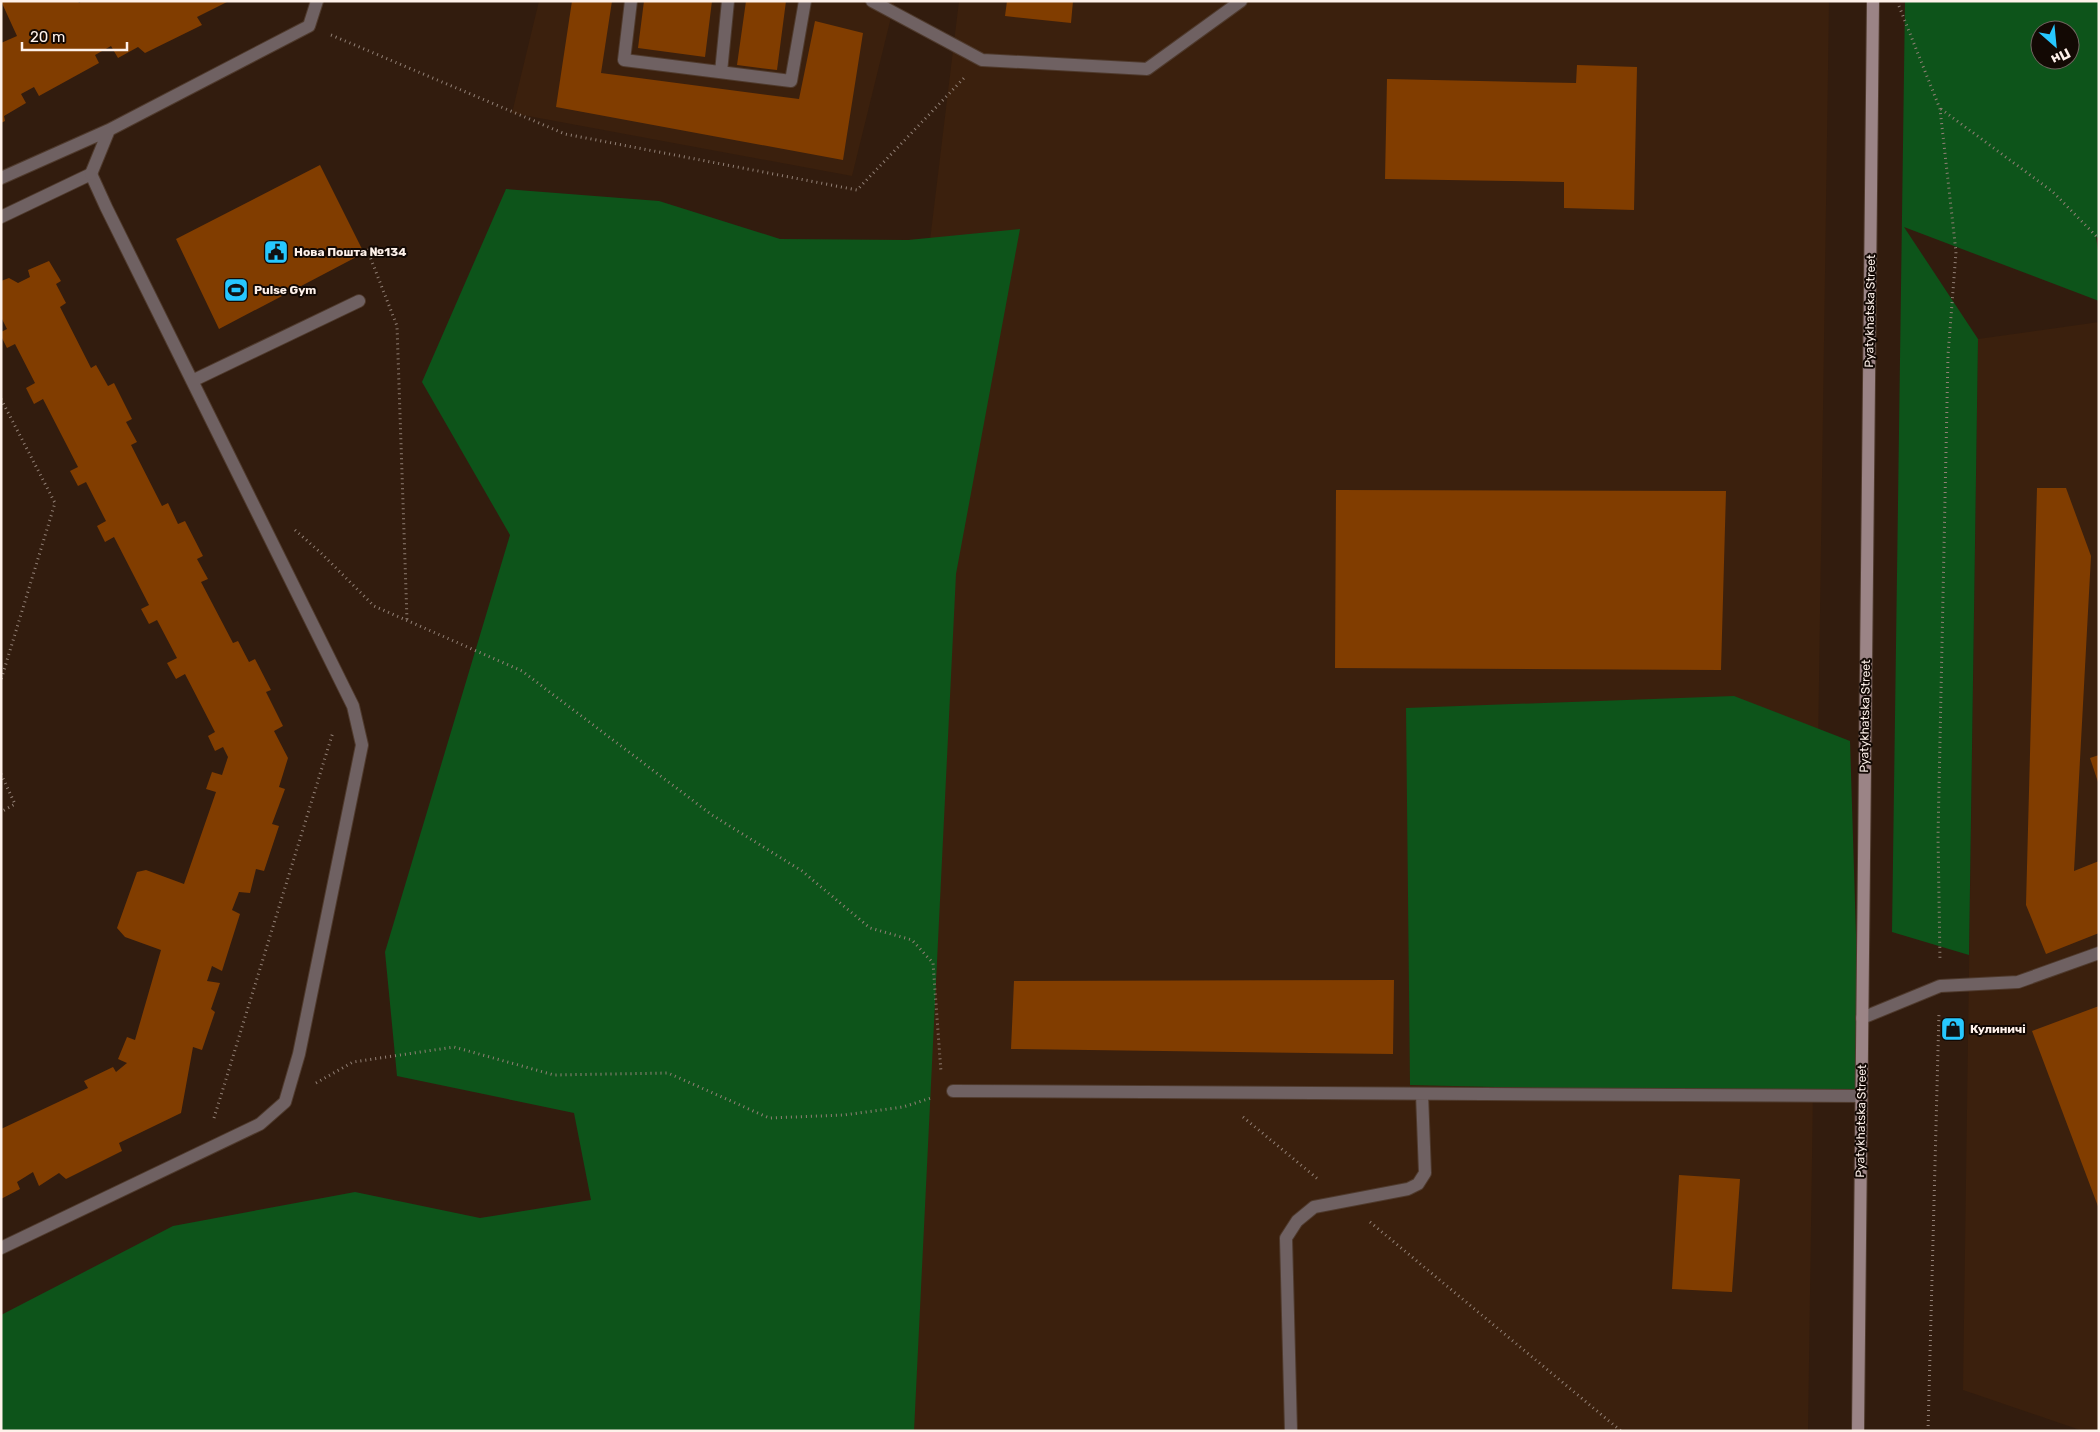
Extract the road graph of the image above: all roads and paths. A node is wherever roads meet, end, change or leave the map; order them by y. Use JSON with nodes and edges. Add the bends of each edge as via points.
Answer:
{"nodes":[{"id":1,"x":317,"y":1,"type":"edge"},
{"id":2,"x":631,"y":1,"type":"edge"},
{"id":3,"x":728,"y":1,"type":"edge"},
{"id":4,"x":805,"y":1,"type":"edge"},
{"id":5,"x":872,"y":1,"type":"edge"},
{"id":6,"x":1241,"y":1,"type":"edge"},
{"id":7,"x":1873,"y":1,"type":"edge"},
{"id":8,"x":1896,"y":1,"type":"edge"},
{"id":9,"x":309,"y":26,"type":"junction"},
{"id":10,"x":982,"y":60,"type":"junction"},
{"id":11,"x":721,"y":72,"type":"junction"},
{"id":12,"x":1940,"y":109,"type":"junction"},
{"id":13,"x":110,"y":130,"type":"junction"},
{"id":14,"x":91,"y":174,"type":"junction"},
{"id":15,"x":1,"y":178,"type":"edge"},
{"id":16,"x":1,"y":217,"type":"edge"},
{"id":17,"x":2099,"y":239,"type":"edge"},
{"id":18,"x":367,"y":249,"type":"dead end"},
{"id":19,"x":359,"y":302,"type":"dead end"},
{"id":20,"x":192,"y":380,"type":"junction"},
{"id":21,"x":1,"y":400,"type":"edge"},
{"id":22,"x":293,"y":528,"type":"dead end"},
{"id":23,"x":407,"y":620,"type":"junction"},
{"id":24,"x":1,"y":680,"type":"edge"},
{"id":25,"x":334,"y":729,"type":"dead end"},
{"id":26,"x":1,"y":774,"type":"edge"},
{"id":27,"x":1,"y":812,"type":"edge"},
{"id":28,"x":2099,"y":953,"type":"edge"},
{"id":29,"x":1940,"y":986,"type":"junction"},
{"id":30,"x":1862,"y":1018,"type":"junction"},
{"id":31,"x":953,"y":1091,"type":"junction"},
{"id":32,"x":1213,"y":1092,"type":"junction"},
{"id":33,"x":1422,"y":1094,"type":"junction"},
{"id":34,"x":1861,"y":1096,"type":"junction"},
{"id":35,"x":284,"y":1102,"type":"junction"},
{"id":36,"x":212,"y":1123,"type":"dead end"},
{"id":37,"x":1326,"y":1186,"type":"dead end"},
{"id":38,"x":1364,"y":1218,"type":"dead end"},
{"id":39,"x":1,"y":1248,"type":"edge"},
{"id":40,"x":1290,"y":1431,"type":"edge"},
{"id":41,"x":1621,"y":1431,"type":"edge"},
{"id":42,"x":1858,"y":1431,"type":"edge"},
{"id":43,"x":1928,"y":1431,"type":"edge"}],
"edges":[{"from":1,"to":9,"type":"street"},
{"from":2,"to":11,"type":"street","via":[[624,60]]},
{"from":3,"to":11,"type":"street"},
{"from":4,"to":11,"type":"street","via":[[791,81]]},
{"from":5,"to":10,"type":"street"},
{"from":6,"to":10,"type":"street","via":[[1147,69]]},
{"from":7,"to":30,"type":"street","name":"Pyatykhatska Street"},
{"from":8,"to":12,"type":"path"},
{"from":9,"to":10,"type":"path","via":[[565,134],[857,190]]},
{"from":9,"to":13,"type":"street"},
{"from":12,"to":17,"type":"path","via":[[2053,192]]},
{"from":12,"to":29,"type":"path","via":[[1956,252],[1948,365],[1938,837]]},
{"from":13,"to":14,"type":"street"},
{"from":13,"to":15,"type":"street"},
{"from":14,"to":16,"type":"street"},
{"from":14,"to":20,"type":"street"},
{"from":18,"to":23,"type":"path","via":[[397,326]]},
{"from":19,"to":20,"type":"street"},
{"from":20,"to":35,"type":"street","via":[[354,706],[362,745],[299,1054]]},
{"from":21,"to":24,"type":"path","via":[[55,503]]},
{"from":22,"to":23,"type":"path","via":[[374,606]]},
{"from":23,"to":31,"type":"path","via":[[522,671],[712,815],[802,871],[870,928],[912,940],[933,963],[942,1085]]},
{"from":25,"to":36,"type":"path"},
{"from":26,"to":27,"type":"path","via":[[15,804]]},
{"from":28,"to":29,"type":"street","via":[[2018,982]]},
{"from":29,"to":30,"type":"street"},
{"from":29,"to":43,"type":"path"},
{"from":30,"to":34,"type":"street","name":"Pyatykhatska Street"},
{"from":31,"to":32,"type":"street"},
{"from":31,"to":35,"type":"path","via":[[883,1110],[769,1118],[668,1074],[554,1075],[454,1047],[353,1062]]},
{"from":32,"to":33,"type":"street"},
{"from":32,"to":37,"type":"path"},
{"from":33,"to":34,"type":"street"},
{"from":33,"to":40,"type":"street","via":[[1425,1173],[1418,1184],[1408,1189],[1314,1207],[1297,1221],[1286,1238]]},
{"from":34,"to":42,"type":"street","name":"Pyatykhatska Street"},
{"from":35,"to":39,"type":"street","via":[[260,1124]]},
{"from":38,"to":41,"type":"path"}]}
